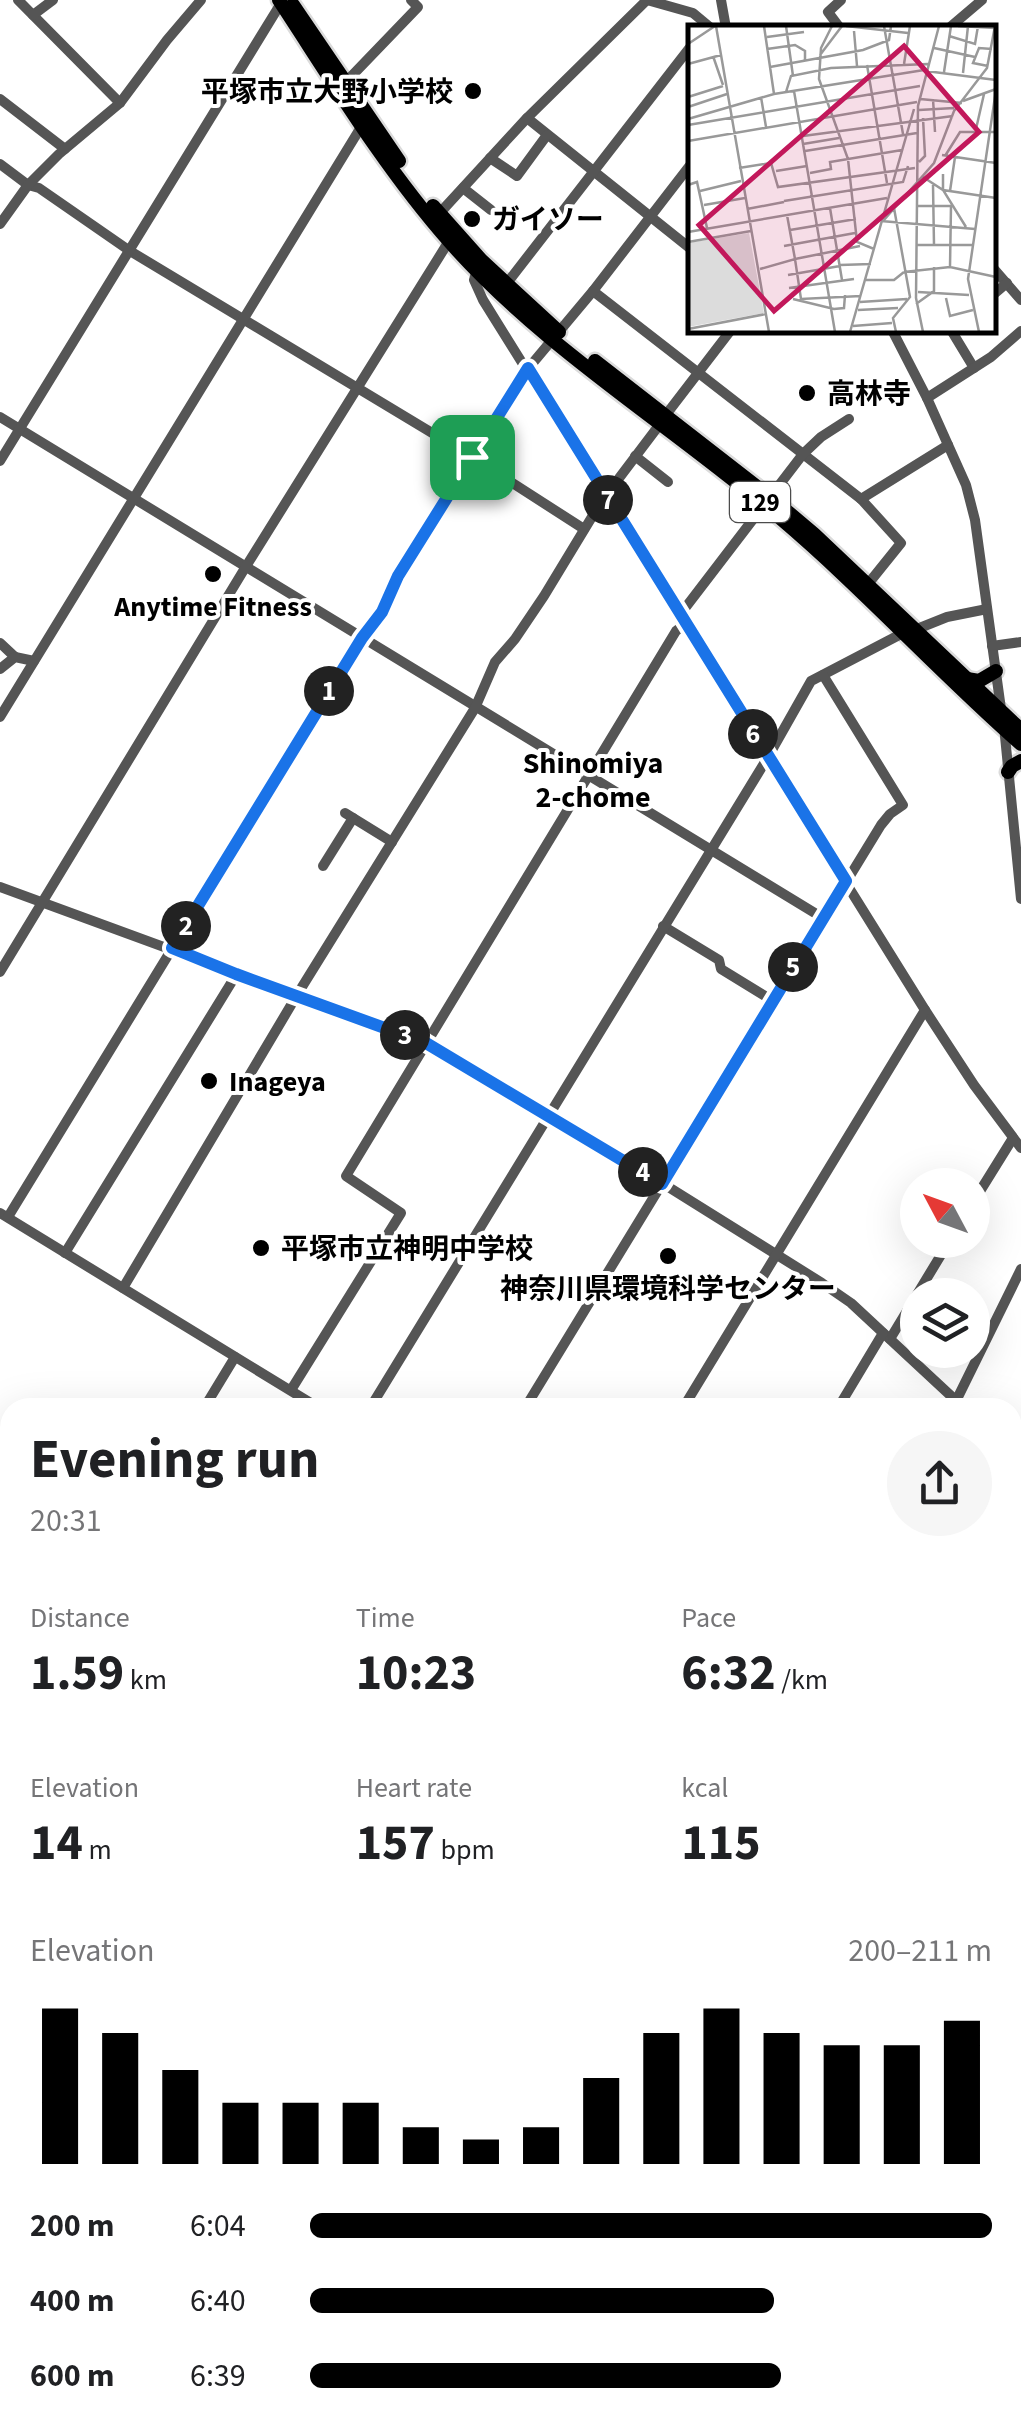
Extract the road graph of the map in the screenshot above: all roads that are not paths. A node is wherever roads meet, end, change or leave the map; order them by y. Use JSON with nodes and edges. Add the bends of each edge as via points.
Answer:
{"nodes":[{"id":1,"x":18,"y":0,"type":"edge"},
{"id":2,"x":52,"y":0,"type":"edge"},
{"id":3,"x":201,"y":0,"type":"edge"},
{"id":4,"x":411,"y":0,"type":"edge"},
{"id":5,"x":647,"y":0,"type":"edge"},
{"id":6,"x":721,"y":0,"type":"edge"},
{"id":7,"x":841,"y":0,"type":"edge"},
{"id":8,"x":978,"y":1,"type":"edge"},
{"id":9,"x":285,"y":2,"type":"edge"},
{"id":10,"x":33,"y":16,"type":"junction"},
{"id":11,"x":708,"y":25,"type":"edge"},
{"id":12,"x":725,"y":25,"type":"edge"},
{"id":13,"x":838,"y":25,"type":"edge"},
{"id":14,"x":952,"y":25,"type":"edge"},
{"id":15,"x":688,"y":50,"type":"edge"},
{"id":16,"x":341,"y":88,"type":"junction"},
{"id":17,"x":0,"y":99,"type":"edge"},
{"id":18,"x":120,"y":103,"type":"junction"},
{"id":19,"x":527,"y":118,"type":"junction"},
{"id":20,"x":361,"y":127,"type":"junction"},
{"id":21,"x":547,"y":135,"type":"junction"},
{"id":22,"x":64,"y":150,"type":"junction"},
{"id":23,"x":490,"y":158,"type":"junction"},
{"id":24,"x":0,"y":164,"type":"edge"},
{"id":25,"x":688,"y":168,"type":"edge"},
{"id":26,"x":594,"y":173,"type":"junction"},
{"id":27,"x":28,"y":185,"type":"junction"},
{"id":28,"x":463,"y":188,"type":"junction"},
{"id":29,"x":491,"y":210,"type":"dead end"},
{"id":30,"x":436,"y":217,"type":"junction"},
{"id":31,"x":650,"y":217,"type":"junction"},
{"id":32,"x":0,"y":224,"type":"edge"},
{"id":33,"x":448,"y":241,"type":"junction"},
{"id":34,"x":688,"y":247,"type":"edge"},
{"id":35,"x":130,"y":251,"type":"junction"},
{"id":36,"x":478,"y":270,"type":"junction"},
{"id":37,"x":996,"y":271,"type":"edge"},
{"id":38,"x":1006,"y":284,"type":"junction"},
{"id":39,"x":503,"y":288,"type":"junction"},
{"id":40,"x":593,"y":291,"type":"junction"},
{"id":41,"x":996,"y":292,"type":"edge"},
{"id":42,"x":1021,"y":300,"type":"edge"},
{"id":43,"x":244,"y":319,"type":"junction"},
{"id":44,"x":1021,"y":331,"type":"edge"},
{"id":45,"x":729,"y":332,"type":"edge"},
{"id":46,"x":893,"y":332,"type":"edge"},
{"id":47,"x":952,"y":332,"type":"edge"},
{"id":48,"x":556,"y":336,"type":"junction"},
{"id":49,"x":528,"y":368,"type":"junction"},
{"id":50,"x":974,"y":368,"type":"junction"},
{"id":51,"x":699,"y":371,"type":"junction"},
{"id":52,"x":357,"y":389,"type":"junction"},
{"id":53,"x":927,"y":398,"type":"junction"},
{"id":54,"x":0,"y":417,"type":"edge"},
{"id":55,"x":849,"y":419,"type":"dead end"},
{"id":56,"x":662,"y":420,"type":"junction"},
{"id":57,"x":21,"y":429,"type":"junction"},
{"id":58,"x":948,"y":446,"type":"junction"},
{"id":59,"x":803,"y":454,"type":"junction"},
{"id":60,"x":635,"y":456,"type":"junction"},
{"id":61,"x":472,"y":457,"type":"junction"},
{"id":62,"x":0,"y":460,"type":"edge"},
{"id":63,"x":668,"y":482,"type":"dead end"},
{"id":64,"x":605,"y":496,"type":"junction"},
{"id":65,"x":861,"y":499,"type":"junction"},
{"id":66,"x":134,"y":500,"type":"junction"},
{"id":67,"x":767,"y":501,"type":"junction"},
{"id":68,"x":584,"y":529,"type":"junction"},
{"id":69,"x":245,"y":568,"type":"junction"},
{"id":70,"x":868,"y":584,"type":"junction"},
{"id":71,"x":987,"y":609,"type":"junction"},
{"id":72,"x":682,"y":620,"type":"junction"},
{"id":73,"x":910,"y":631,"type":"junction"},
{"id":74,"x":362,"y":638,"type":"junction"},
{"id":75,"x":1021,"y":642,"type":"edge"},
{"id":76,"x":0,"y":643,"type":"edge"},
{"id":77,"x":992,"y":646,"type":"junction"},
{"id":78,"x":15,"y":657,"type":"junction"},
{"id":79,"x":34,"y":661,"type":"junction"},
{"id":80,"x":0,"y":669,"type":"edge"},
{"id":81,"x":996,"y":670,"type":"junction"},
{"id":82,"x":823,"y":674,"type":"junction"},
{"id":83,"x":967,"y":679,"type":"junction"},
{"id":84,"x":476,"y":708,"type":"junction"},
{"id":85,"x":1002,"y":712,"type":"junction"},
{"id":86,"x":0,"y":718,"type":"edge"},
{"id":87,"x":1004,"y":730,"type":"junction"},
{"id":88,"x":1021,"y":730,"type":"edge"},
{"id":89,"x":1021,"y":744,"type":"edge"},
{"id":90,"x":768,"y":757,"type":"junction"},
{"id":91,"x":1021,"y":761,"type":"edge"},
{"id":92,"x":1008,"y":772,"type":"junction"},
{"id":93,"x":588,"y":777,"type":"junction"},
{"id":94,"x":392,"y":842,"type":"junction"},
{"id":95,"x":709,"y":851,"type":"junction"},
{"id":96,"x":324,"y":866,"type":"dead end"},
{"id":97,"x":846,"y":881,"type":"junction"},
{"id":98,"x":0,"y":887,"type":"edge"},
{"id":99,"x":1021,"y":899,"type":"edge"},
{"id":100,"x":42,"y":902,"type":"junction"},
{"id":101,"x":823,"y":918,"type":"junction"},
{"id":102,"x":664,"y":926,"type":"junction"},
{"id":103,"x":172,"y":948,"type":"junction"},
{"id":104,"x":0,"y":972,"type":"edge"},
{"id":105,"x":236,"y":974,"type":"junction"},
{"id":106,"x":297,"y":995,"type":"junction"},
{"id":107,"x":773,"y":1001,"type":"junction"},
{"id":108,"x":925,"y":1010,"type":"junction"},
{"id":109,"x":426,"y":1043,"type":"junction"},
{"id":110,"x":548,"y":1115,"type":"junction"},
{"id":111,"x":1017,"y":1143,"type":"edge"},
{"id":112,"x":990,"y":1180,"type":"edge"},
{"id":113,"x":662,"y":1184,"type":"junction"},
{"id":114,"x":4,"y":1215,"type":"edge"},
{"id":115,"x":66,"y":1253,"type":"junction"},
{"id":116,"x":777,"y":1254,"type":"junction"},
{"id":117,"x":938,"y":1258,"type":"edge"},
{"id":118,"x":1021,"y":1269,"type":"edge"},
{"id":119,"x":123,"y":1288,"type":"junction"},
{"id":120,"x":886,"y":1336,"type":"junction"},
{"id":121,"x":235,"y":1356,"type":"junction"},
{"id":122,"x":290,"y":1390,"type":"junction"},
{"id":123,"x":210,"y":1398,"type":"edge"},
{"id":124,"x":303,"y":1398,"type":"edge"},
{"id":125,"x":376,"y":1398,"type":"edge"},
{"id":126,"x":531,"y":1398,"type":"edge"},
{"id":127,"x":688,"y":1398,"type":"edge"},
{"id":128,"x":845,"y":1398,"type":"edge"},
{"id":129,"x":953,"y":1398,"type":"edge"},
{"id":130,"x":963,"y":1398,"type":"edge"}],
"edges":[{"from":1,"to":10,"type":"street"},
{"from":2,"to":10,"type":"street"},
{"from":3,"to":18,"type":"street"},
{"from":4,"to":16,"type":"street","via":[[418,7]]},
{"from":5,"to":11,"type":"street","via":[[693,13]]},
{"from":5,"to":19,"type":"street"},
{"from":6,"to":12,"type":"street"},
{"from":7,"to":13,"type":"street","via":[[828,12]]},
{"from":8,"to":14,"type":"street"},
{"from":9,"to":16,"type":"highway","number":"129"},
{"from":9,"to":35,"type":"street"},
{"from":10,"to":18,"type":"street"},
{"from":15,"to":26,"type":"street"},
{"from":16,"to":20,"type":"highway","number":"129"},
{"from":16,"to":30,"type":"highway","number":"129"},
{"from":17,"to":22,"type":"street"},
{"from":18,"to":22,"type":"street"},
{"from":19,"to":21,"type":"street"},
{"from":19,"to":23,"type":"street"},
{"from":20,"to":30,"type":"highway","number":"129"},
{"from":20,"to":43,"type":"street"},
{"from":21,"to":23,"type":"street","via":[[517,176]]},
{"from":21,"to":26,"type":"street"},
{"from":22,"to":27,"type":"street"},
{"from":23,"to":28,"type":"street"},
{"from":24,"to":27,"type":"street"},
{"from":25,"to":31,"type":"street"},
{"from":26,"to":31,"type":"street"},
{"from":26,"to":39,"type":"street"},
{"from":27,"to":32,"type":"street"},
{"from":27,"to":35,"type":"street"},
{"from":28,"to":29,"type":"street"},
{"from":28,"to":30,"type":"street"},
{"from":30,"to":33,"type":"highway","number":"129"},
{"from":30,"to":39,"type":"highway","number":"129"},
{"from":31,"to":34,"type":"street"},
{"from":31,"to":40,"type":"street"},
{"from":33,"to":36,"type":"highway","number":"129"},
{"from":33,"to":52,"type":"street"},
{"from":35,"to":43,"type":"street"},
{"from":35,"to":57,"type":"street"},
{"from":36,"to":39,"type":"highway","number":"129"},
{"from":36,"to":49,"type":"street","via":[[476,288]]},
{"from":37,"to":38,"type":"street"},
{"from":38,"to":41,"type":"street"},
{"from":38,"to":42,"type":"street"},
{"from":39,"to":48,"type":"highway","number":"129"},
{"from":40,"to":48,"type":"street"},
{"from":40,"to":51,"type":"street"},
{"from":43,"to":52,"type":"street"},
{"from":43,"to":66,"type":"street"},
{"from":44,"to":50,"type":"street"},
{"from":45,"to":51,"type":"street"},
{"from":46,"to":53,"type":"street"},
{"from":47,"to":50,"type":"street"},
{"from":48,"to":49,"type":"street"},
{"from":48,"to":56,"type":"highway","number":"129"},
{"from":49,"to":61,"type":"street"},
{"from":49,"to":64,"type":"street"},
{"from":50,"to":53,"type":"street"},
{"from":51,"to":56,"type":"street"},
{"from":51,"to":59,"type":"street"},
{"from":52,"to":61,"type":"street"},
{"from":52,"to":69,"type":"street"},
{"from":53,"to":58,"type":"street"},
{"from":54,"to":57,"type":"street"},
{"from":55,"to":59,"type":"street"},
{"from":56,"to":60,"type":"street"},
{"from":56,"to":67,"type":"highway","number":"129"},
{"from":57,"to":62,"type":"street"},
{"from":57,"to":66,"type":"street"},
{"from":58,"to":65,"type":"street"},
{"from":58,"to":71,"type":"street","via":[[976,520]]},
{"from":59,"to":65,"type":"street"},
{"from":59,"to":67,"type":"street"},
{"from":60,"to":63,"type":"street"},
{"from":60,"to":64,"type":"street"},
{"from":61,"to":68,"type":"street"},
{"from":61,"to":74,"type":"street"},
{"from":64,"to":68,"type":"street"},
{"from":64,"to":72,"type":"street"},
{"from":65,"to":70,"type":"street","via":[[901,543]]},
{"from":66,"to":69,"type":"street"},
{"from":66,"to":79,"type":"street"},
{"from":67,"to":70,"type":"highway","number":"129"},
{"from":67,"to":72,"type":"street"},
{"from":67,"to":73,"type":"highway","number":"129"},
{"from":68,"to":84,"type":"street","via":[[495,662]]},
{"from":69,"to":74,"type":"street"},
{"from":69,"to":100,"type":"street"},
{"from":70,"to":73,"type":"highway","number":"129"},
{"from":71,"to":73,"type":"street"},
{"from":71,"to":77,"type":"street"},
{"from":72,"to":90,"type":"street"},
{"from":72,"to":93,"type":"street"},
{"from":73,"to":82,"type":"street"},
{"from":73,"to":83,"type":"highway","number":"129"},
{"from":73,"to":87,"type":"highway","number":"129"},
{"from":74,"to":84,"type":"street"},
{"from":74,"to":103,"type":"street"},
{"from":75,"to":77,"type":"street"},
{"from":76,"to":78,"type":"street"},
{"from":77,"to":81,"type":"street"},
{"from":78,"to":79,"type":"street"},
{"from":78,"to":80,"type":"street"},
{"from":79,"to":86,"type":"street"},
{"from":81,"to":83,"type":"highway"},
{"from":81,"to":85,"type":"street"},
{"from":82,"to":90,"type":"street","via":[[811,681]]},
{"from":82,"to":97,"type":"street","via":[[902,805],[881,825]]},
{"from":83,"to":85,"type":"highway","number":"129"},
{"from":84,"to":93,"type":"street"},
{"from":84,"to":94,"type":"street"},
{"from":85,"to":87,"type":"street"},
{"from":85,"to":88,"type":"highway","number":"129"},
{"from":87,"to":89,"type":"highway","number":"129"},
{"from":87,"to":92,"type":"street"},
{"from":90,"to":95,"type":"street"},
{"from":90,"to":97,"type":"street"},
{"from":91,"to":92,"type":"highway"},
{"from":92,"to":99,"type":"street"},
{"from":93,"to":95,"type":"street"},
{"from":93,"to":109,"type":"street"},
{"from":94,"to":96,"type":"street","via":[[349,816]]},
{"from":94,"to":106,"type":"street"},
{"from":95,"to":101,"type":"street"},
{"from":95,"to":102,"type":"street"},
{"from":97,"to":101,"type":"street"},
{"from":97,"to":108,"type":"street"},
{"from":98,"to":100,"type":"street"},
{"from":100,"to":103,"type":"street"},
{"from":100,"to":104,"type":"street"},
{"from":101,"to":107,"type":"street"},
{"from":102,"to":107,"type":"street"},
{"from":102,"to":110,"type":"street"},
{"from":103,"to":105,"type":"street"},
{"from":103,"to":114,"type":"street"},
{"from":105,"to":106,"type":"street"},
{"from":105,"to":115,"type":"street"},
{"from":106,"to":109,"type":"street"},
{"from":106,"to":119,"type":"street"},
{"from":107,"to":113,"type":"street"},
{"from":108,"to":111,"type":"street"},
{"from":108,"to":116,"type":"street"},
{"from":109,"to":110,"type":"street"},
{"from":109,"to":122,"type":"street","via":[[346,1176],[401,1213]]},
{"from":110,"to":113,"type":"street"},
{"from":110,"to":125,"type":"street"},
{"from":111,"to":112,"type":"street"},
{"from":113,"to":116,"type":"street"},
{"from":113,"to":126,"type":"street"},
{"from":114,"to":115,"type":"street"},
{"from":115,"to":119,"type":"street"},
{"from":116,"to":120,"type":"street"},
{"from":116,"to":127,"type":"street"},
{"from":117,"to":120,"type":"street"},
{"from":118,"to":130,"type":"street"},
{"from":119,"to":121,"type":"street"},
{"from":120,"to":128,"type":"street"},
{"from":120,"to":129,"type":"street"},
{"from":121,"to":122,"type":"street"},
{"from":121,"to":123,"type":"street"},
{"from":122,"to":124,"type":"street"}]}
